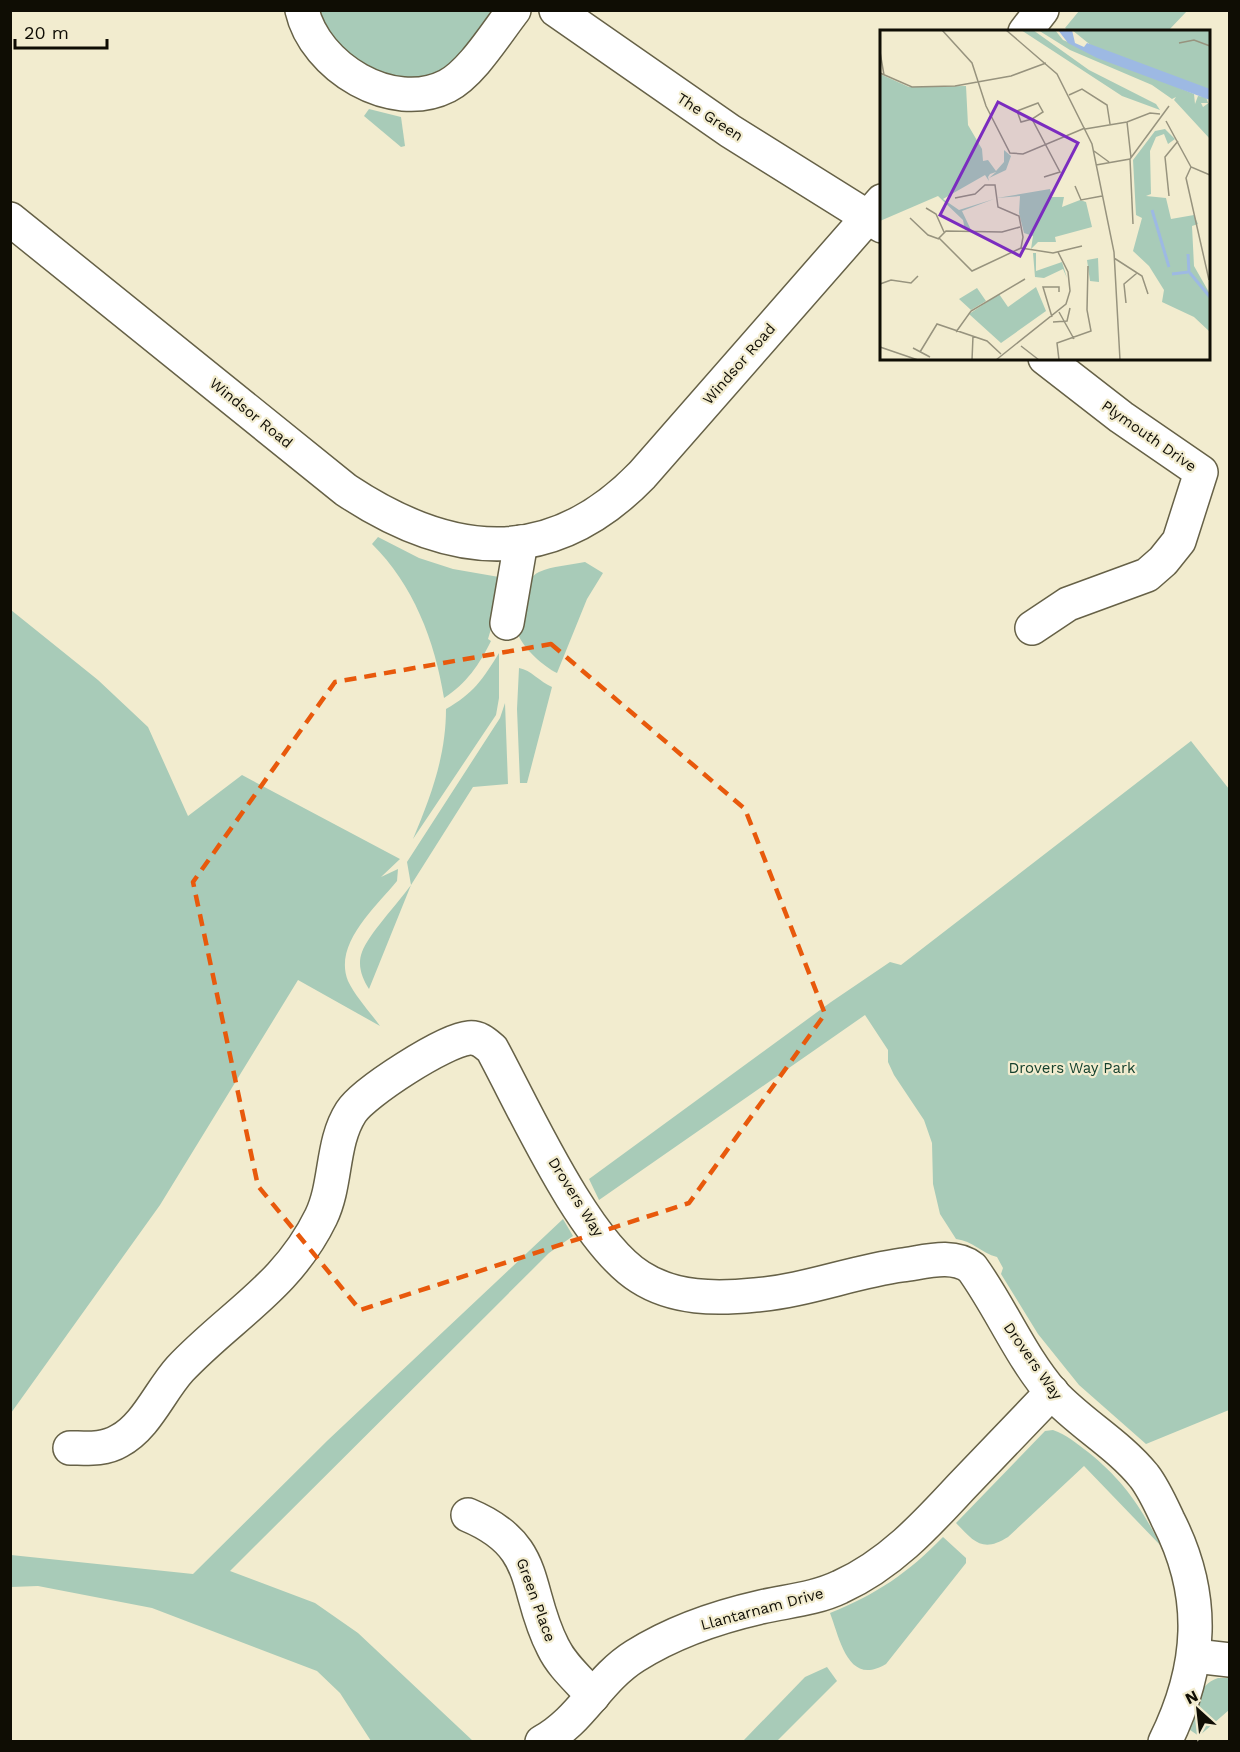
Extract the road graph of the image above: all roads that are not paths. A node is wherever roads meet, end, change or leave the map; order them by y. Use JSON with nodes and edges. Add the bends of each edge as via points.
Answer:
{"nodes":[{"id":1,"x":302,"y":10,"type":"edge"},
{"id":2,"x":514,"y":10,"type":"edge"},
{"id":3,"x":556,"y":10,"type":"edge"},
{"id":4,"x":1042,"y":10,"type":"edge"},
{"id":5,"x":1027,"y":30,"type":"edge"},
{"id":6,"x":877,"y":214,"type":"edge"},
{"id":7,"x":10,"y":219,"type":"edge"},
{"id":8,"x":1048,"y":360,"type":"edge"},
{"id":9,"x":521,"y":542,"type":"junction"},
{"id":10,"x":507,"y":623,"type":"dead end"},
{"id":11,"x":1032,"y":628,"type":"dead end"},
{"id":12,"x":1052,"y":1392,"type":"junction"},
{"id":13,"x":70,"y":1448,"type":"dead end"},
{"id":14,"x":468,"y":1515,"type":"dead end"},
{"id":15,"x":1194,"y":1656,"type":"junction"},
{"id":16,"x":1230,"y":1660,"type":"edge"},
{"id":17,"x":594,"y":1696,"type":"junction"},
{"id":18,"x":542,"y":1742,"type":"edge"},
{"id":19,"x":1164,"y":1742,"type":"edge"}],
"edges":[{"from":1,"to":2,"type":"street","via":[[318,46],[350,74],[377,89],[413,96],[431,93],[459,78]]},
{"from":3,"to":6,"type":"street","name":"The Green","via":[[730,131]]},
{"from":4,"to":5,"type":"street"},
{"from":6,"to":9,"type":"street","name":"Windsor Road","via":[[612,504],[582,524]]},
{"from":7,"to":9,"type":"street","name":"Windsor Road","via":[[368,504],[396,521],[452,540],[486,544]]},
{"from":8,"to":11,"type":"street","name":"Plymouth Drive","via":[[1201,472],[1179,541],[1163,561],[1147,575],[1068,604]]},
{"from":9,"to":10,"type":"street"},
{"from":12,"to":13,"type":"street","name":"Drovers Way","via":[[981,1280],[964,1261],[895,1266],[792,1290],[725,1297],[681,1293],[640,1277],[620,1262],[584,1215],[492,1049],[480,1039],[468,1038],[454,1042],[379,1085],[362,1099],[350,1114],[340,1138],[322,1215],[289,1269],[181,1368],[137,1427],[119,1442],[99,1448]]},
{"from":12,"to":15,"type":"street","name":"Drovers Way","via":[[1123,1454],[1157,1498],[1186,1561],[1195,1606]]},
{"from":12,"to":17,"type":"street","name":"Llantarnam Drive","via":[[934,1516],[866,1574],[813,1597],[720,1617],[687,1630],[633,1657]]},
{"from":14,"to":17,"type":"street","name":"Green Place","via":[[490,1524],[516,1548],[526,1564],[551,1645]]},
{"from":15,"to":16,"type":"street"},
{"from":15,"to":19,"type":"street","via":[[1179,1712]]},
{"from":17,"to":18,"type":"street","name":"Llantarnam Drive","via":[[570,1724]]}]}
